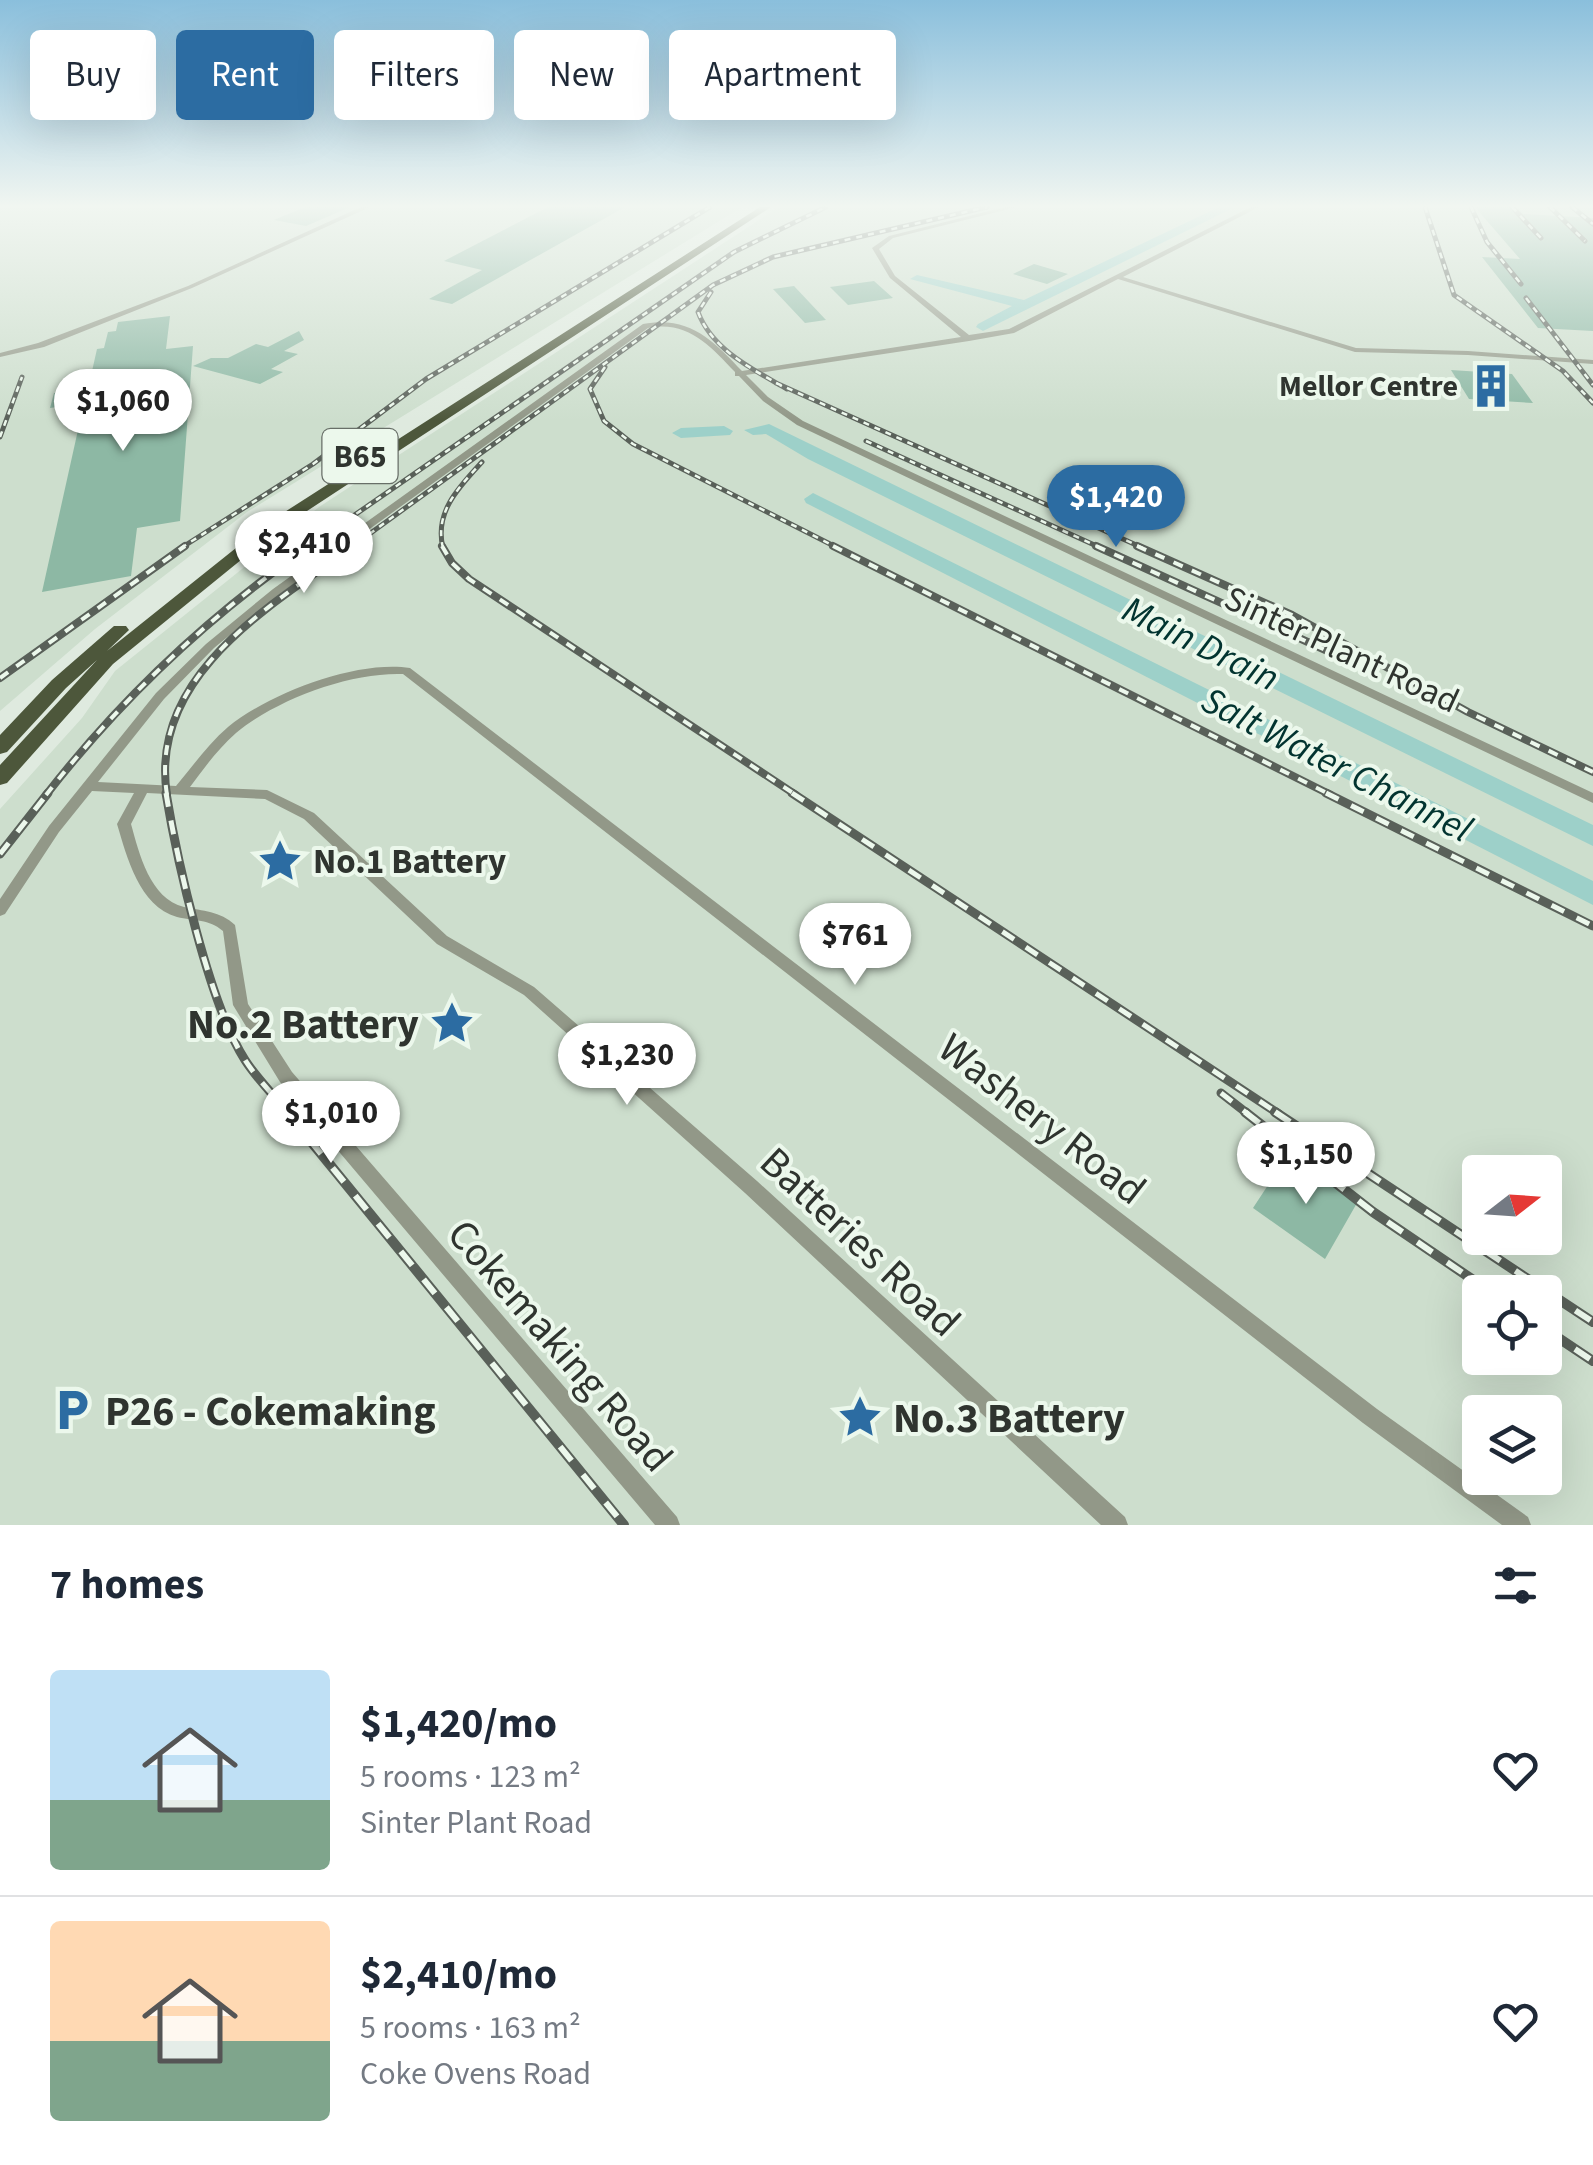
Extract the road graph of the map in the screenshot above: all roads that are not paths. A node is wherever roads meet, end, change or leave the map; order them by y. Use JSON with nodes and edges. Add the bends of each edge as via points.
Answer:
{"nodes":[{"id":1,"x":210,"y":278,"type":"edge"},
{"id":2,"x":642,"y":278,"type":"edge"},
{"id":3,"x":651,"y":278,"type":"edge"},
{"id":4,"x":893,"y":278,"type":"edge"},
{"id":5,"x":1116,"y":278,"type":"edge"},
{"id":6,"x":1122,"y":278,"type":"edge"},
{"id":7,"x":1102,"y":285,"type":"junction"},
{"id":8,"x":1149,"y":287,"type":"junction"},
{"id":9,"x":968,"y":338,"type":"junction"},
{"id":10,"x":0,"y":355,"type":"edge"},
{"id":11,"x":1593,"y":362,"type":"edge"},
{"id":12,"x":738,"y":374,"type":"junction"},
{"id":13,"x":0,"y":746,"type":"edge"},
{"id":14,"x":0,"y":778,"type":"edge"},
{"id":15,"x":90,"y":786,"type":"junction"},
{"id":16,"x":142,"y":790,"type":"junction"},
{"id":17,"x":178,"y":792,"type":"junction"},
{"id":18,"x":1593,"y":798,"type":"edge"},
{"id":19,"x":0,"y":910,"type":"edge"},
{"id":20,"x":669,"y":1525,"type":"edge"},
{"id":21,"x":1117,"y":1525,"type":"edge"},
{"id":22,"x":1520,"y":1525,"type":"edge"}],
"edges":[{"from":1,"to":10,"type":"street"},
{"from":2,"to":13,"type":"main road","number":"B65","via":[[268,514],[97,650]]},
{"from":3,"to":14,"type":"main road","number":"B65","via":[[272,527],[107,660]]},
{"from":4,"to":9,"type":"street"},
{"from":5,"to":7,"type":"street"},
{"from":6,"to":8,"type":"street"},
{"from":7,"to":8,"type":"street"},
{"from":7,"to":9,"type":"street","via":[[1011,331]]},
{"from":8,"to":11,"type":"street","via":[[1354,350]]},
{"from":9,"to":12,"type":"street"},
{"from":12,"to":15,"type":"street","name":"Sinter Plant Road","via":[[692,330],[652,323],[236,624],[160,696]]},
{"from":12,"to":18,"type":"street","name":"Sinter Plant Road","via":[[800,423]]},
{"from":15,"to":16,"type":"street","name":"Batteries Road"},
{"from":15,"to":19,"type":"street"},
{"from":16,"to":17,"type":"street","name":"Batteries Road"},
{"from":16,"to":20,"type":"street","name":"Cokemaking Road","via":[[124,824],[153,895],[168,908],[214,917],[230,929],[241,1005],[286,1076]]},
{"from":17,"to":21,"type":"street","name":"Batteries Road","via":[[267,795],[309,816],[442,940],[529,990]]},
{"from":17,"to":22,"type":"street","name":"Washery Road","via":[[234,728],[276,703],[379,672],[413,675]]}]}
